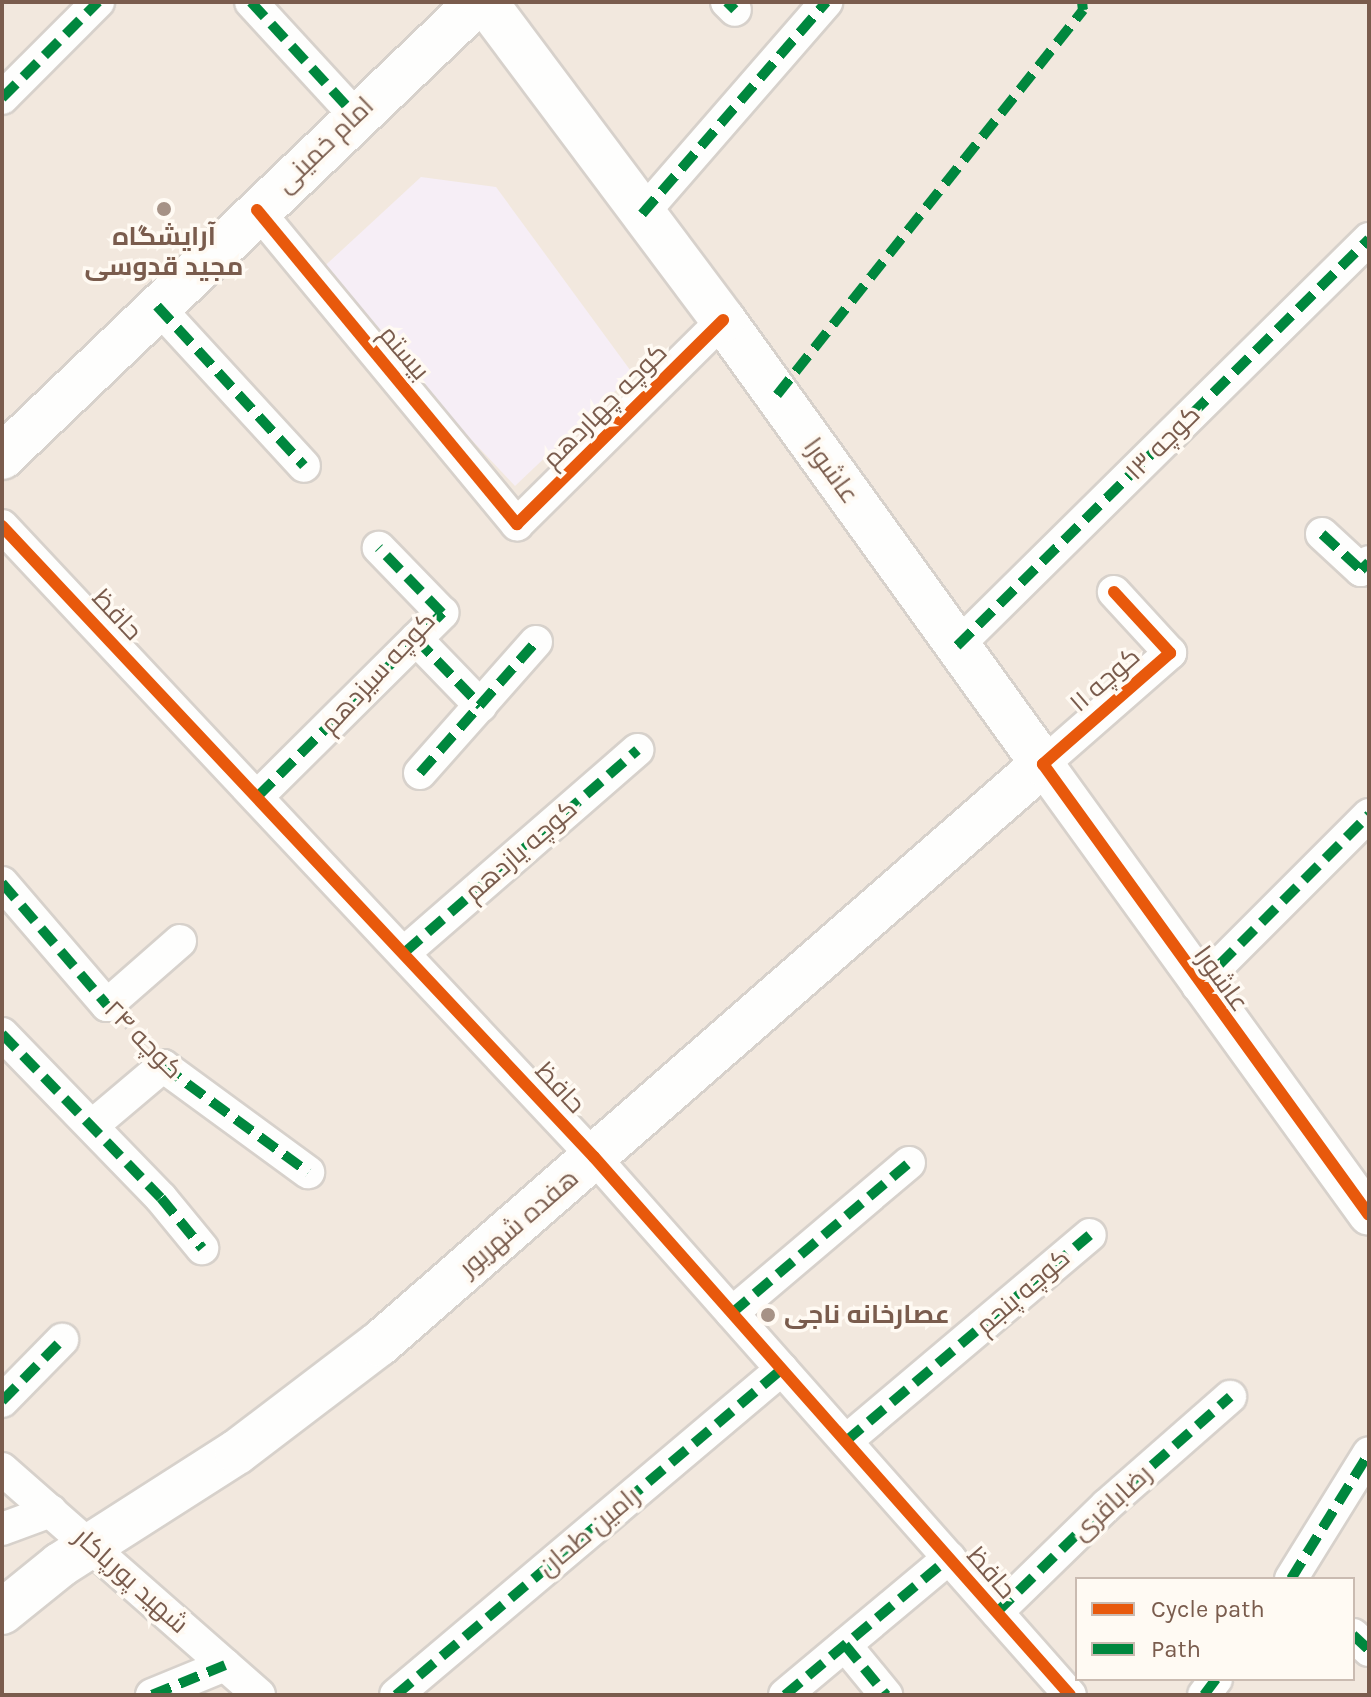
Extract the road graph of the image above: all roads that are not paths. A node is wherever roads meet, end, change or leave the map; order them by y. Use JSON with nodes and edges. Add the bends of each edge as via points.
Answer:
{"nodes":[{"id":1,"x":98,"y":2,"type":"edge"},
{"id":2,"x":251,"y":2,"type":"edge"},
{"id":3,"x":478,"y":2,"type":"edge"},
{"id":4,"x":485,"y":2,"type":"edge"},
{"id":5,"x":826,"y":2,"type":"edge"},
{"id":6,"x":2,"y":98,"type":"edge"},
{"id":7,"x":355,"y":115,"type":"junction"},
{"id":8,"x":257,"y":210,"type":"junction"},
{"id":9,"x":642,"y":214,"type":"junction"},
{"id":10,"x":1369,"y":239,"type":"edge"},
{"id":11,"x":157,"y":306,"type":"junction"},
{"id":12,"x":723,"y":320,"type":"junction"},
{"id":13,"x":2,"y":457,"type":"edge"},
{"id":14,"x":304,"y":466,"type":"dead end"},
{"id":15,"x":517,"y":524,"type":"joint"},
{"id":16,"x":2,"y":526,"type":"edge"},
{"id":17,"x":1322,"y":534,"type":"dead end"},
{"id":18,"x":379,"y":548,"type":"dead end"},
{"id":19,"x":1369,"y":562,"type":"edge"},
{"id":20,"x":1114,"y":592,"type":"dead end"},
{"id":21,"x":416,"y":639,"type":"junction"},
{"id":22,"x":536,"y":642,"type":"dead end"},
{"id":23,"x":957,"y":646,"type":"junction"},
{"id":24,"x":481,"y":706,"type":"junction"},
{"id":25,"x":637,"y":750,"type":"dead end"},
{"id":26,"x":1043,"y":764,"type":"junction"},
{"id":27,"x":420,"y":773,"type":"dead end"},
{"id":28,"x":258,"y":796,"type":"junction"},
{"id":29,"x":1369,"y":815,"type":"edge"},
{"id":30,"x":2,"y":883,"type":"edge"},
{"id":31,"x":180,"y":941,"type":"dead end"},
{"id":32,"x":405,"y":952,"type":"junction"},
{"id":33,"x":1198,"y":986,"type":"junction"},
{"id":34,"x":2,"y":1034,"type":"edge"},
{"id":35,"x":92,"y":1126,"type":"junction"},
{"id":36,"x":594,"y":1157,"type":"junction"},
{"id":37,"x":909,"y":1163,"type":"dead end"},
{"id":38,"x":308,"y":1172,"type":"dead end"},
{"id":39,"x":1369,"y":1215,"type":"edge"},
{"id":40,"x":1090,"y":1235,"type":"dead end"},
{"id":41,"x":202,"y":1248,"type":"dead end"},
{"id":42,"x":732,"y":1313,"type":"junction"},
{"id":43,"x":62,"y":1340,"type":"dead end"},
{"id":44,"x":782,"y":1369,"type":"junction"},
{"id":45,"x":1230,"y":1397,"type":"dead end"},
{"id":46,"x":2,"y":1401,"type":"edge"},
{"id":47,"x":846,"y":1441,"type":"junction"},
{"id":48,"x":1369,"y":1453,"type":"edge"},
{"id":49,"x":2,"y":1469,"type":"edge"},
{"id":50,"x":51,"y":1511,"type":"junction"},
{"id":51,"x":2,"y":1529,"type":"edge"},
{"id":52,"x":92,"y":1546,"type":"junction"},
{"id":53,"x":949,"y":1558,"type":"junction"},
{"id":54,"x":1293,"y":1577,"type":"edge"},
{"id":55,"x":2,"y":1612,"type":"edge"},
{"id":56,"x":997,"y":1612,"type":"junction"},
{"id":57,"x":845,"y":1645,"type":"junction"},
{"id":58,"x":225,"y":1665,"type":"junction"},
{"id":59,"x":152,"y":1695,"type":"edge"},
{"id":60,"x":259,"y":1695,"type":"edge"},
{"id":61,"x":396,"y":1695,"type":"edge"},
{"id":62,"x":785,"y":1695,"type":"edge"},
{"id":63,"x":886,"y":1695,"type":"edge"},
{"id":64,"x":1070,"y":1695,"type":"edge"}],
"edges":[{"from":1,"to":6,"type":"street"},
{"from":2,"to":7,"type":"street"},
{"from":3,"to":7,"type":"main road","name":"امام خمینی"},
{"from":4,"to":9,"type":"main road","name":"عاشورا"},
{"from":5,"to":9,"type":"street"},
{"from":7,"to":8,"type":"main road","name":"امام خمینی"},
{"from":8,"to":11,"type":"main road","name":"امام خمینی"},
{"from":8,"to":15,"type":"street","name":"بیستم"},
{"from":9,"to":12,"type":"main road","name":"عاشورا"},
{"from":10,"to":23,"type":"street","name":"کوچه ۱۳"},
{"from":11,"to":13,"type":"main road","name":"امام خمینی"},
{"from":11,"to":14,"type":"street"},
{"from":12,"to":15,"type":"street","name":"کوچه چهاردهم"},
{"from":12,"to":23,"type":"main road","name":"عاشورا"},
{"from":16,"to":28,"type":"street","name":"حافظ"},
{"from":17,"to":19,"type":"street","via":[[1361,570]]},
{"from":18,"to":21,"type":"street","name":"کوچه سیزدهم","via":[[442,613]]},
{"from":20,"to":26,"type":"street","name":"کوچه ۱۱","via":[[1170,653]]},
{"from":21,"to":24,"type":"street"},
{"from":21,"to":28,"type":"street","name":"کوچه سیزدهم"},
{"from":22,"to":24,"type":"street"},
{"from":23,"to":26,"type":"main road","name":"عاشورا"},
{"from":24,"to":27,"type":"street"},
{"from":25,"to":32,"type":"street","name":"کوچه یازدهم"},
{"from":26,"to":33,"type":"street","name":"عاشورا"},
{"from":26,"to":36,"type":"main road","name":"هفده شهریور"},
{"from":28,"to":32,"type":"street","name":"حافظ"},
{"from":29,"to":33,"type":"street"},
{"from":30,"to":31,"type":"street","name":"کوچه ۲۴","via":[[107,1005]]},
{"from":32,"to":36,"type":"street","name":"حافظ"},
{"from":33,"to":39,"type":"street","name":"عاشورا"},
{"from":34,"to":35,"type":"street"},
{"from":35,"to":38,"type":"street","name":"کوچه ۲۴","via":[[163,1066]]},
{"from":35,"to":41,"type":"street"},
{"from":36,"to":42,"type":"street","name":"حافظ"},
{"from":36,"to":52,"type":"main road","name":"هفده شهریور","via":[[379,1344],[237,1452]]},
{"from":37,"to":42,"type":"street"},
{"from":40,"to":47,"type":"street","name":"کوچه پنجم"},
{"from":42,"to":44,"type":"street","name":"حافظ"},
{"from":43,"to":46,"type":"street"},
{"from":44,"to":47,"type":"street","name":"حافظ"},
{"from":44,"to":61,"type":"street","name":"رامین طحان"},
{"from":45,"to":56,"type":"street","name":"رضاباقری","via":[[1107,1505]]},
{"from":47,"to":53,"type":"street","name":"حافظ"},
{"from":48,"to":54,"type":"street"},
{"from":49,"to":50,"type":"street","name":"شهید پورپاکار"},
{"from":50,"to":51,"type":"street"},
{"from":50,"to":52,"type":"street","name":"شهید پورپاکار"},
{"from":52,"to":55,"type":"main road","name":"هفده شهریور"},
{"from":52,"to":58,"type":"street","name":"شهید پورپاکار"},
{"from":53,"to":56,"type":"street","name":"حافظ"},
{"from":53,"to":57,"type":"street"},
{"from":56,"to":64,"type":"street","name":"حافظ"},
{"from":57,"to":62,"type":"street"},
{"from":57,"to":63,"type":"street"},
{"from":58,"to":59,"type":"street"},
{"from":58,"to":60,"type":"street","name":"شهید پورپاکار"}]}
